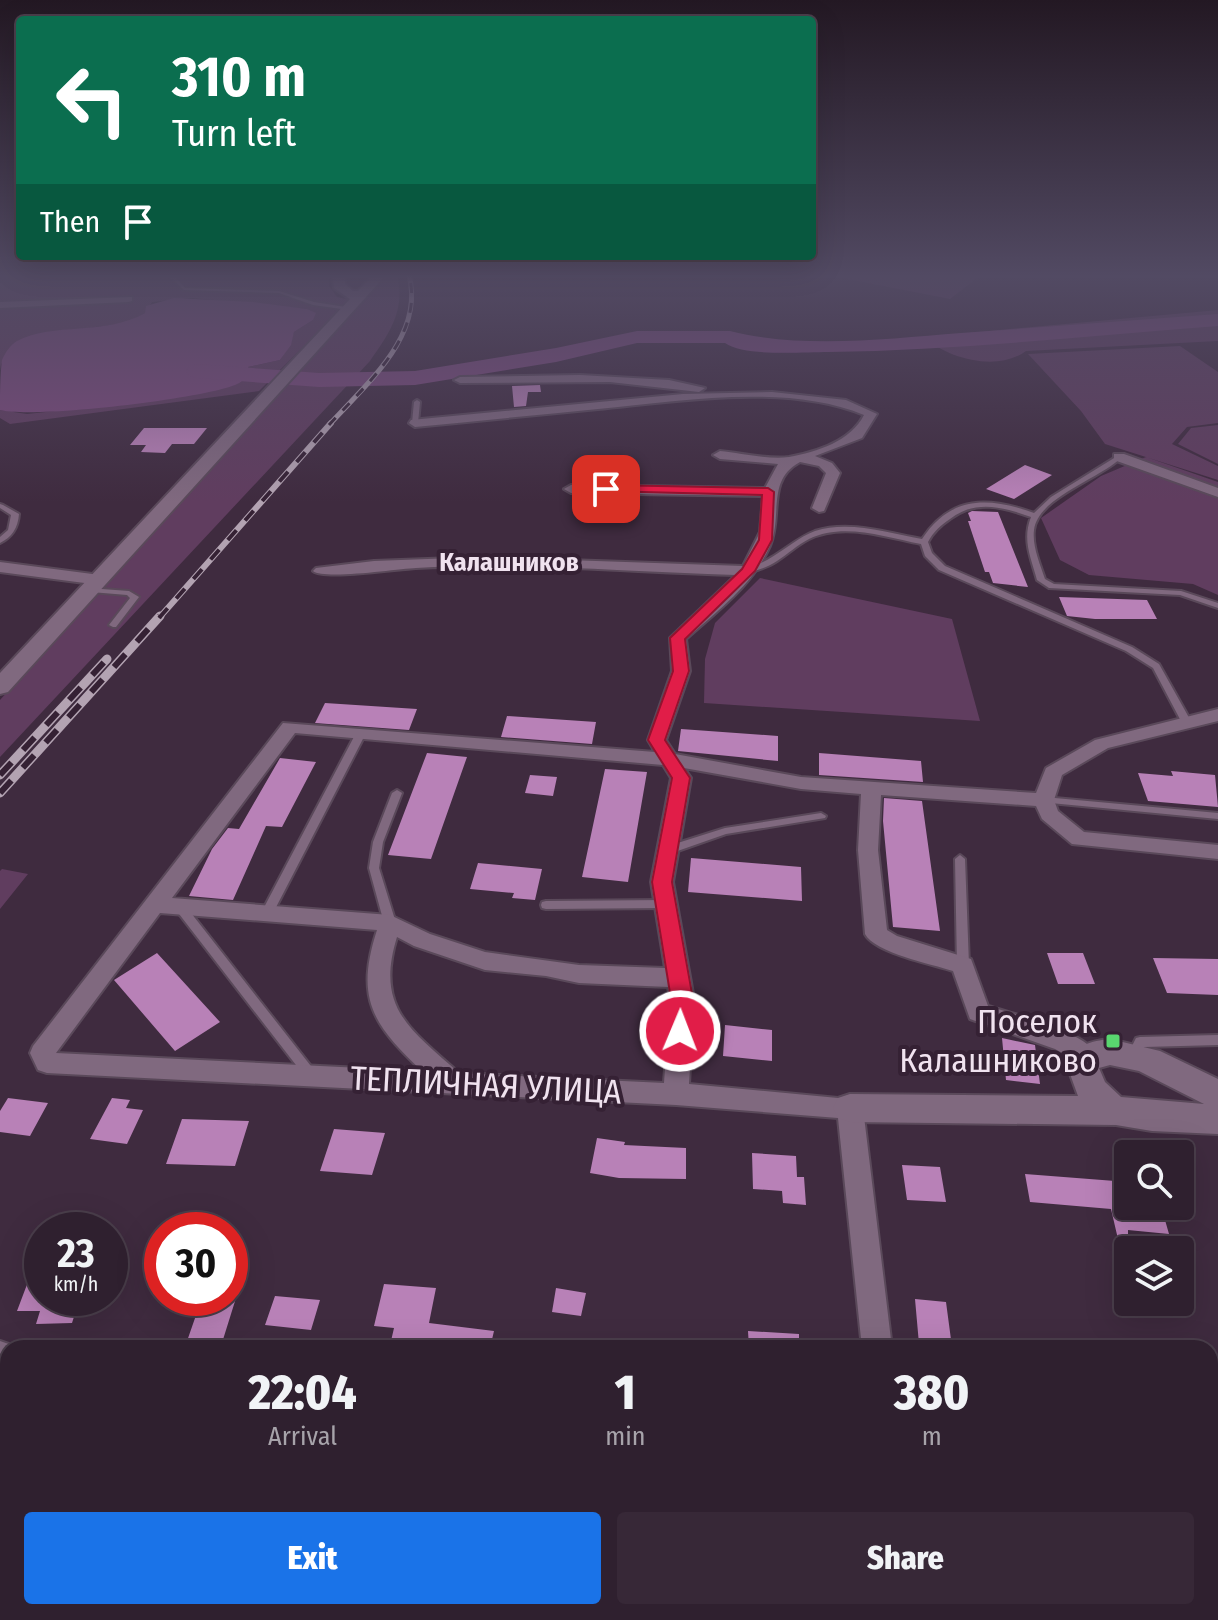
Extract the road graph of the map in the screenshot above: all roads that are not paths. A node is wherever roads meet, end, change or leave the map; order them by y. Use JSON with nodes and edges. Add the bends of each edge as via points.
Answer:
{"nodes":[{"id":1,"x":309,"y":351,"type":"edge"},
{"id":2,"x":460,"y":380,"type":"dead end"},
{"id":3,"x":735,"y":396,"type":"junction"},
{"id":4,"x":417,"y":402,"type":"dead end"},
{"id":5,"x":415,"y":423,"type":"joint"},
{"id":6,"x":720,"y":455,"type":"dead end"},
{"id":7,"x":1119,"y":457,"type":"joint"},
{"id":8,"x":795,"y":460,"type":"junction"},
{"id":9,"x":571,"y":489,"type":"dead end"},
{"id":10,"x":768,"y":492,"type":"junction"},
{"id":11,"x":1218,"y":493,"type":"edge"},
{"id":12,"x":1,"y":506,"type":"edge"},
{"id":13,"x":819,"y":508,"type":"dead end"},
{"id":14,"x":1034,"y":516,"type":"junction"},
{"id":15,"x":0,"y":541,"type":"edge"},
{"id":16,"x":924,"y":542,"type":"junction"},
{"id":17,"x":0,"y":567,"type":"edge"},
{"id":18,"x":321,"y":571,"type":"dead end"},
{"id":19,"x":748,"y":571,"type":"junction"},
{"id":20,"x":96,"y":585,"type":"junction"},
{"id":21,"x":1218,"y":606,"type":"edge"},
{"id":22,"x":113,"y":625,"type":"dead end"},
{"id":23,"x":0,"y":687,"type":"edge"},
{"id":24,"x":1218,"y":715,"type":"edge"},
{"id":25,"x":1187,"y":723,"type":"junction"},
{"id":26,"x":361,"y":733,"type":"junction"},
{"id":27,"x":669,"y":759,"type":"junction"},
{"id":28,"x":871,"y":788,"type":"junction"},
{"id":29,"x":397,"y":793,"type":"dead end"},
{"id":30,"x":1044,"y":800,"type":"junction"},
{"id":31,"x":821,"y":816,"type":"dead end"},
{"id":32,"x":1218,"y":816,"type":"edge"},
{"id":33,"x":668,"y":851,"type":"junction"},
{"id":34,"x":1218,"y":852,"type":"edge"},
{"id":35,"x":960,"y":859,"type":"dead end"},
{"id":36,"x":666,"y":904,"type":"junction"},
{"id":37,"x":155,"y":905,"type":"junction"},
{"id":38,"x":546,"y":905,"type":"dead end"},
{"id":39,"x":180,"y":907,"type":"junction"},
{"id":40,"x":266,"y":915,"type":"junction"},
{"id":41,"x":390,"y":923,"type":"junction"},
{"id":42,"x":963,"y":965,"type":"junction"},
{"id":43,"x":679,"y":978,"type":"junction"},
{"id":44,"x":1218,"y":1040,"type":"edge"},
{"id":45,"x":1133,"y":1056,"type":"junction"},
{"id":46,"x":1087,"y":1057,"type":"junction"},
{"id":47,"x":312,"y":1076,"type":"junction"},
{"id":48,"x":454,"y":1084,"type":"junction"},
{"id":49,"x":676,"y":1094,"type":"junction"},
{"id":50,"x":1218,"y":1095,"type":"edge"},
{"id":51,"x":850,"y":1108,"type":"junction"},
{"id":52,"x":1116,"y":1111,"type":"junction"},
{"id":53,"x":1218,"y":1119,"type":"edge"},
{"id":54,"x":876,"y":1340,"type":"edge"}],
"edges":[{"from":1,"to":20,"type":"street"},
{"from":2,"to":3,"type":"street","via":[[590,378],[683,385]]},
{"from":3,"to":5,"type":"street"},
{"from":3,"to":8,"type":"street","via":[[837,400],[871,414],[860,434],[836,448]]},
{"from":4,"to":5,"type":"lane"},
{"from":6,"to":8,"type":"street"},
{"from":7,"to":11,"type":"street"},
{"from":7,"to":14,"type":"lane"},
{"from":8,"to":10,"type":"street","via":[[781,468]]},
{"from":8,"to":13,"type":"street","via":[[830,466],[833,473]]},
{"from":9,"to":10,"type":"street"},
{"from":10,"to":19,"type":"street","via":[[766,540]]},
{"from":12,"to":15,"type":"lane","via":[[15,514],[15,523]]},
{"from":14,"to":16,"type":"lane","via":[[1001,503],[968,504]]},
{"from":14,"to":21,"type":"lane","via":[[1030,531],[1041,580],[1052,586],[1181,593]]},
{"from":16,"to":19,"type":"lane","via":[[862,531],[821,531],[773,563]]},
{"from":16,"to":25,"type":"lane","via":[[942,568],[1129,649],[1156,666]]},
{"from":17,"to":20,"type":"street"},
{"from":18,"to":19,"type":"street","via":[[496,564]]},
{"from":19,"to":27,"type":"street","via":[[678,638],[681,671],[657,740]]},
{"from":20,"to":22,"type":"lane","via":[[135,597]]},
{"from":20,"to":23,"type":"street"},
{"from":24,"to":25,"type":"street"},
{"from":25,"to":30,"type":"street","via":[[1102,744],[1053,772]]},
{"from":26,"to":27,"type":"street"},
{"from":26,"to":37,"type":"street","via":[[290,727]]},
{"from":26,"to":40,"type":"lane"},
{"from":27,"to":28,"type":"street","via":[[801,783]]},
{"from":27,"to":33,"type":"street","via":[[681,778]]},
{"from":28,"to":30,"type":"street"},
{"from":28,"to":42,"type":"street","via":[[868,850],[876,934]]},
{"from":29,"to":41,"type":"lane","via":[[374,868]]},
{"from":30,"to":32,"type":"lane"},
{"from":30,"to":34,"type":"street","via":[[1049,814],[1079,839]]},
{"from":31,"to":33,"type":"lane","via":[[725,831]]},
{"from":33,"to":36,"type":"street","via":[[662,882]]},
{"from":35,"to":42,"type":"lane"},
{"from":36,"to":38,"type":"lane"},
{"from":36,"to":43,"type":"street"},
{"from":37,"to":39,"type":"street"},
{"from":37,"to":47,"type":"street","name":"ТЕПЛИЧНАЯ УЛИЦА","via":[[42,1053],[47,1063]]},
{"from":39,"to":40,"type":"street"},
{"from":39,"to":47,"type":"lane"},
{"from":40,"to":41,"type":"street"},
{"from":41,"to":43,"type":"street","via":[[485,961],[579,974]]},
{"from":41,"to":48,"type":"street","via":[[377,974],[384,1013]]},
{"from":42,"to":46,"type":"street","via":[[978,1012],[1064,1042]]},
{"from":43,"to":49,"type":"street"},
{"from":44,"to":45,"type":"lane","via":[[1140,1042]]},
{"from":45,"to":46,"type":"street","via":[[1110,1049]]},
{"from":45,"to":50,"type":"street"},
{"from":46,"to":52,"type":"street","via":[[1082,1063],[1086,1082]]},
{"from":47,"to":48,"type":"street","name":"ТЕПЛИЧНАЯ УЛИЦА"},
{"from":48,"to":49,"type":"street","name":"ТЕПЛИЧНАЯ УЛИЦА"},
{"from":49,"to":51,"type":"street","name":"ТЕПЛИЧНАЯ УЛИЦА"},
{"from":51,"to":52,"type":"street","name":"ТЕПЛИЧНАЯ УЛИЦА"},
{"from":51,"to":54,"type":"street"},
{"from":52,"to":53,"type":"street","name":"ТЕПЛИЧНАЯ УЛИЦА"}]}
